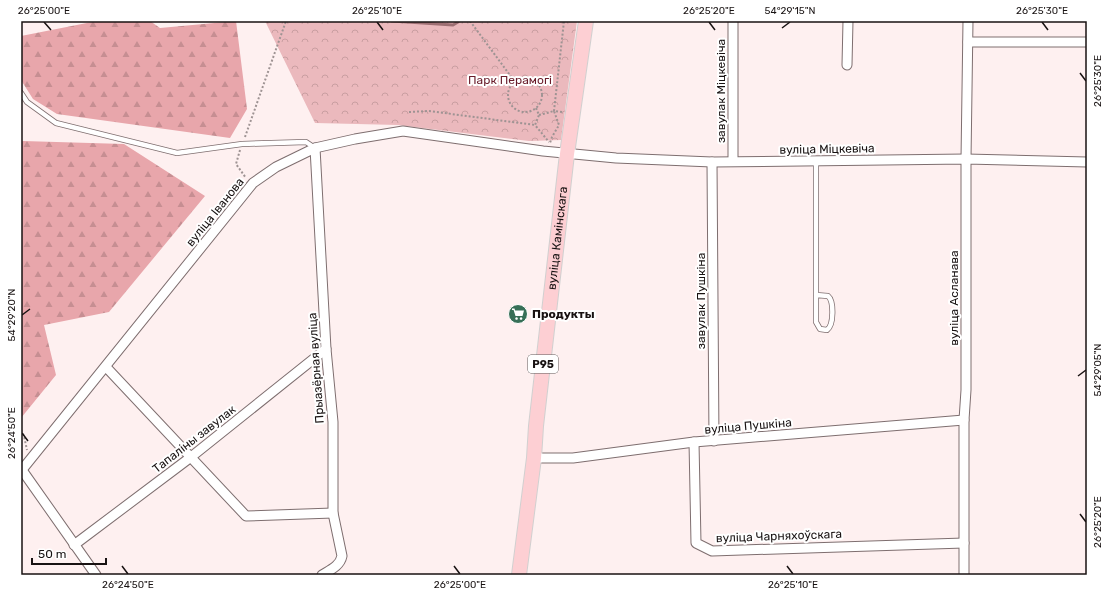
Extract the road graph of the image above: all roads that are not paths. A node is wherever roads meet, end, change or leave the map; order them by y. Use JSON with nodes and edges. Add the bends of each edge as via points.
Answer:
{"nodes":[{"id":1,"x":586,"y":21,"type":"edge"},
{"id":2,"x":734,"y":21,"type":"edge"},
{"id":3,"x":848,"y":21,"type":"edge"},
{"id":4,"x":968,"y":21,"type":"edge"},
{"id":5,"x":968,"y":42,"type":"junction"},
{"id":6,"x":1087,"y":42,"type":"edge"},
{"id":7,"x":847,"y":65,"type":"dead end"},
{"id":8,"x":21,"y":93,"type":"edge"},
{"id":9,"x":315,"y":148,"type":"junction"},
{"id":10,"x":567,"y":154,"type":"junction"},
{"id":11,"x":966,"y":159,"type":"junction"},
{"id":12,"x":733,"y":161,"type":"junction"},
{"id":13,"x":816,"y":161,"type":"junction"},
{"id":14,"x":712,"y":162,"type":"junction"},
{"id":15,"x":1087,"y":162,"type":"edge"},
{"id":16,"x":816,"y":295,"type":"junction"},
{"id":17,"x":326,"y":349,"type":"junction"},
{"id":18,"x":106,"y":367,"type":"junction"},
{"id":19,"x":964,"y":420,"type":"junction"},
{"id":20,"x":714,"y":441,"type":"junction"},
{"id":21,"x":694,"y":442,"type":"junction"},
{"id":22,"x":191,"y":456,"type":"junction"},
{"id":23,"x":534,"y":458,"type":"junction"},
{"id":24,"x":21,"y":470,"type":"edge"},
{"id":25,"x":333,"y":513,"type":"junction"},
{"id":26,"x":964,"y":543,"type":"junction"},
{"id":27,"x":74,"y":545,"type":"junction"},
{"id":28,"x":96,"y":575,"type":"edge"},
{"id":29,"x":322,"y":575,"type":"edge"},
{"id":30,"x":519,"y":575,"type":"edge"},
{"id":31,"x":964,"y":575,"type":"edge"}],
"edges":[{"from":1,"to":10,"type":"main road","name":"вуліца Камінскага","number":"Р95"},
{"from":2,"to":12,"type":"street","name":"завулак Міцкевіча"},
{"from":3,"to":7,"type":"street"},
{"from":4,"to":5,"type":"street","name":"вуліца Асланава"},
{"from":5,"to":6,"type":"street"},
{"from":5,"to":11,"type":"street","name":"вуліца Асланава"},
{"from":8,"to":9,"type":"lane","via":[[27,102],[56,123],[177,153],[242,144],[306,142]]},
{"from":9,"to":10,"type":"street","name":"вуліца Іванова","via":[[403,131]]},
{"from":9,"to":17,"type":"street","name":"Прыазёрная вуліца"},
{"from":9,"to":18,"type":"street","name":"вуліца Іванова","via":[[276,167],[253,183]]},
{"from":10,"to":14,"type":"street","name":"вуліца Міцкевіча"},
{"from":10,"to":23,"type":"main road","name":"вуліца Камінскага","number":"Р95"},
{"from":11,"to":13,"type":"street","name":"вуліца Міцкевіча"},
{"from":11,"to":15,"type":"street","name":"вуліца Міцкевіча"},
{"from":11,"to":19,"type":"street","name":"вуліца Асланава"},
{"from":12,"to":13,"type":"street","name":"вуліца Міцкевіча"},
{"from":12,"to":14,"type":"street","name":"вуліца Міцкевіча"},
{"from":13,"to":16,"type":"lane"},
{"from":14,"to":20,"type":"street","name":"завулак Пушкіна"},
{"from":16,"to":16,"type":"lane","via":[[817,325],[827,330],[832,324],[831,301],[828,296]]},
{"from":17,"to":22,"type":"street","name":"Тапаліны завулак"},
{"from":17,"to":25,"type":"street","name":"Прыазёрная вуліца","via":[[333,422]]},
{"from":18,"to":22,"type":"street"},
{"from":18,"to":24,"type":"street","name":"вуліца Іванова"},
{"from":19,"to":20,"type":"street","name":"вуліца Пушкіна"},
{"from":19,"to":26,"type":"street","name":"вуліца Асланава"},
{"from":20,"to":21,"type":"street","name":"вуліца Пушкіна"},
{"from":21,"to":23,"type":"street","name":"вуліца Пушкіна","via":[[573,458]]},
{"from":21,"to":26,"type":"street","name":"вуліца Чарняхоўскага","via":[[696,543],[712,551]]},
{"from":22,"to":25,"type":"street","via":[[246,516]]},
{"from":22,"to":27,"type":"street","name":"Тапаліны завулак"},
{"from":23,"to":30,"type":"main road","name":"вуліца Камінскага","number":"Р95"},
{"from":24,"to":27,"type":"street"},
{"from":25,"to":29,"type":"street","name":"Прыазёрная вуліца","via":[[342,556],[338,565]]},
{"from":26,"to":31,"type":"street","name":"вуліца Асланава"},
{"from":27,"to":28,"type":"street"}]}
